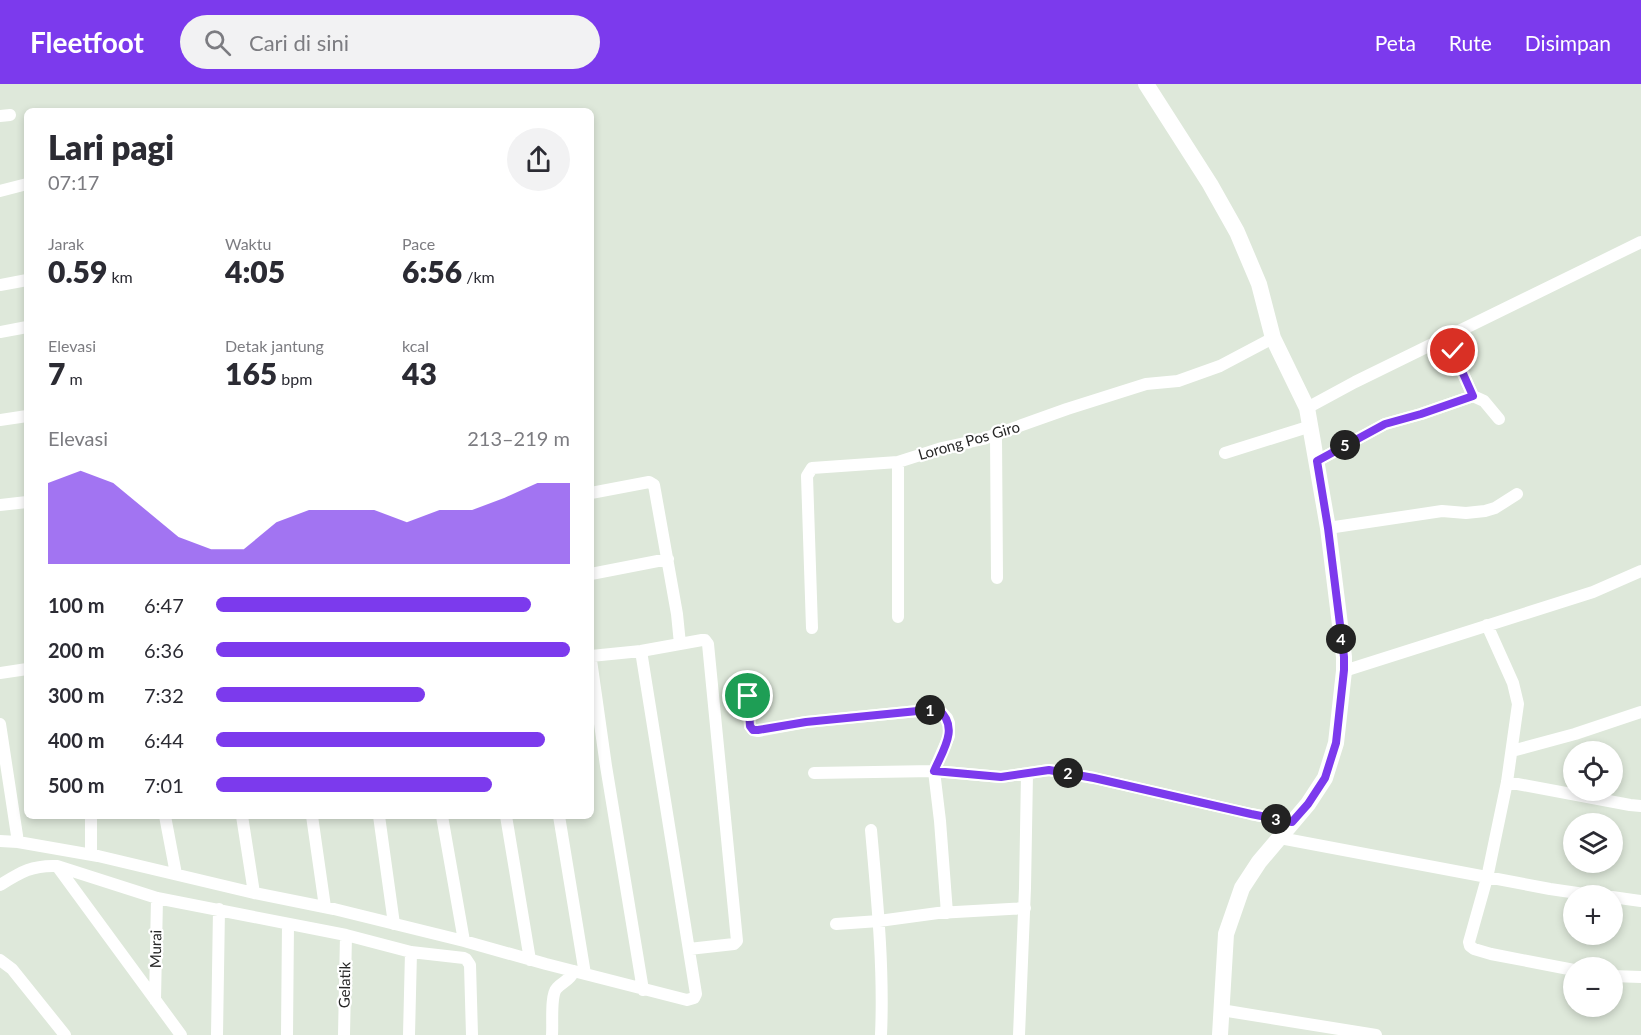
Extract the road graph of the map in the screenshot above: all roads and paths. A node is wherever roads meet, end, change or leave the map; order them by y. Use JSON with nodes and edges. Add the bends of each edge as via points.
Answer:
{"nodes":[{"id":1,"x":1146,"y":84,"type":"edge"},
{"id":2,"x":24,"y":185,"type":"edge"},
{"id":3,"x":0,"y":191,"type":"edge"},
{"id":4,"x":1641,"y":242,"type":"edge"},
{"id":5,"x":24,"y":281,"type":"edge"},
{"id":6,"x":0,"y":285,"type":"edge"},
{"id":7,"x":24,"y":328,"type":"edge"},
{"id":8,"x":0,"y":332,"type":"edge"},
{"id":9,"x":1273,"y":338,"type":"junction"},
{"id":10,"x":1453,"y":351,"type":"dead end"},
{"id":11,"x":1473,"y":396,"type":"junction"},
{"id":12,"x":1307,"y":408,"type":"junction"},
{"id":13,"x":24,"y":416,"type":"edge"},
{"id":14,"x":1499,"y":419,"type":"dead end"},
{"id":15,"x":0,"y":420,"type":"edge"},
{"id":16,"x":1311,"y":426,"type":"junction"},
{"id":17,"x":996,"y":435,"type":"junction"},
{"id":18,"x":1225,"y":453,"type":"dead end"},
{"id":19,"x":1317,"y":461,"type":"junction"},
{"id":20,"x":898,"y":462,"type":"junction"},
{"id":21,"x":594,"y":492,"type":"edge"},
{"id":22,"x":1517,"y":494,"type":"dead end"},
{"id":23,"x":24,"y":502,"type":"edge"},
{"id":24,"x":0,"y":505,"type":"edge"},
{"id":25,"x":1328,"y":528,"type":"junction"},
{"id":26,"x":668,"y":559,"type":"junction"},
{"id":27,"x":1641,"y":571,"type":"edge"},
{"id":28,"x":594,"y":573,"type":"edge"},
{"id":29,"x":997,"y":578,"type":"dead end"},
{"id":30,"x":898,"y":617,"type":"dead end"},
{"id":31,"x":1487,"y":625,"type":"junction"},
{"id":32,"x":812,"y":628,"type":"dead end"},
{"id":33,"x":680,"y":644,"type":"junction"},
{"id":34,"x":641,"y":651,"type":"junction"},
{"id":35,"x":594,"y":658,"type":"edge"},
{"id":36,"x":24,"y":669,"type":"edge"},
{"id":37,"x":1344,"y":670,"type":"junction"},
{"id":38,"x":0,"y":673,"type":"edge"},
{"id":39,"x":594,"y":680,"type":"edge"},
{"id":40,"x":748,"y":696,"type":"dead end"},
{"id":41,"x":1641,"y":712,"type":"edge"},
{"id":42,"x":0,"y":724,"type":"edge"},
{"id":43,"x":1512,"y":751,"type":"junction"},
{"id":44,"x":3,"y":766,"type":"edge"},
{"id":45,"x":934,"y":771,"type":"junction"},
{"id":46,"x":814,"y":773,"type":"dead end"},
{"id":47,"x":1027,"y":774,"type":"junction"},
{"id":48,"x":1506,"y":782,"type":"junction"},
{"id":49,"x":1641,"y":806,"type":"edge"},
{"id":50,"x":91,"y":819,"type":"edge"},
{"id":51,"x":166,"y":819,"type":"edge"},
{"id":52,"x":242,"y":819,"type":"edge"},
{"id":53,"x":312,"y":819,"type":"edge"},
{"id":54,"x":379,"y":819,"type":"edge"},
{"id":55,"x":443,"y":819,"type":"edge"},
{"id":56,"x":506,"y":819,"type":"edge"},
{"id":57,"x":559,"y":819,"type":"edge"},
{"id":58,"x":1292,"y":822,"type":"junction"},
{"id":59,"x":871,"y":830,"type":"dead end"},
{"id":60,"x":1280,"y":838,"type":"junction"},
{"id":61,"x":0,"y":841,"type":"edge"},
{"id":62,"x":18,"y":842,"type":"junction"},
{"id":63,"x":91,"y":855,"type":"junction"},
{"id":64,"x":57,"y":866,"type":"junction"},
{"id":65,"x":176,"y":874,"type":"junction"},
{"id":66,"x":1487,"y":878,"type":"junction"},
{"id":67,"x":0,"y":885,"type":"edge"},
{"id":68,"x":1563,"y":892,"type":"edge"},
{"id":69,"x":254,"y":893,"type":"junction"},
{"id":70,"x":157,"y":898,"type":"junction"},
{"id":71,"x":1623,"y":899,"type":"edge"},
{"id":72,"x":1641,"y":901,"type":"edge"},
{"id":73,"x":325,"y":907,"type":"junction"},
{"id":74,"x":1025,"y":908,"type":"junction"},
{"id":75,"x":219,"y":909,"type":"junction"},
{"id":76,"x":947,"y":913,"type":"junction"},
{"id":77,"x":879,"y":921,"type":"junction"},
{"id":78,"x":288,"y":924,"type":"junction"},
{"id":79,"x":394,"y":924,"type":"junction"},
{"id":80,"x":836,"y":924,"type":"dead end"},
{"id":81,"x":346,"y":935,"type":"junction"},
{"id":82,"x":464,"y":941,"type":"junction"},
{"id":83,"x":689,"y":949,"type":"junction"},
{"id":84,"x":411,"y":952,"type":"junction"},
{"id":85,"x":0,"y":960,"type":"edge"},
{"id":86,"x":530,"y":960,"type":"junction"},
{"id":87,"x":1563,"y":968,"type":"edge"},
{"id":88,"x":580,"y":973,"type":"junction"},
{"id":89,"x":1623,"y":976,"type":"edge"},
{"id":90,"x":1641,"y":977,"type":"edge"},
{"id":91,"x":643,"y":990,"type":"junction"},
{"id":92,"x":155,"y":1000,"type":"junction"},
{"id":93,"x":1221,"y":1011,"type":"junction"},
{"id":94,"x":65,"y":1035,"type":"edge"},
{"id":95,"x":181,"y":1035,"type":"edge"},
{"id":96,"x":217,"y":1035,"type":"edge"},
{"id":97,"x":287,"y":1035,"type":"edge"},
{"id":98,"x":344,"y":1035,"type":"edge"},
{"id":99,"x":409,"y":1035,"type":"edge"},
{"id":100,"x":472,"y":1035,"type":"edge"},
{"id":101,"x":552,"y":1035,"type":"edge"},
{"id":102,"x":881,"y":1035,"type":"edge"},
{"id":103,"x":1019,"y":1035,"type":"edge"},
{"id":104,"x":1220,"y":1035,"type":"edge"},
{"id":105,"x":1376,"y":1035,"type":"edge"}],
"edges":[{"from":1,"to":9,"type":"main road","via":[[1237,232],[1259,284]]},
{"from":2,"to":3,"type":"street"},
{"from":4,"to":12,"type":"street"},
{"from":5,"to":6,"type":"street"},
{"from":7,"to":8,"type":"street"},
{"from":9,"to":12,"type":"main road"},
{"from":9,"to":17,"type":"street","name":"Lorong Pos Giro","via":[[1210,370],[1178,381],[1146,384]]},
{"from":10,"to":11,"type":"street"},
{"from":11,"to":14,"type":"street"},
{"from":11,"to":19,"type":"street","via":[[1385,424]]},
{"from":12,"to":16,"type":"main road"},
{"from":13,"to":15,"type":"street"},
{"from":16,"to":18,"type":"street"},
{"from":16,"to":19,"type":"main road"},
{"from":17,"to":20,"type":"street","name":"Lorong Pos Giro"},
{"from":17,"to":29,"type":"street"},
{"from":19,"to":25,"type":"main road"},
{"from":20,"to":30,"type":"street"},
{"from":20,"to":32,"type":"street","name":"Lorong Pos Giro","via":[[810,470],[807,476]]},
{"from":21,"to":26,"type":"street","via":[[652,482]]},
{"from":22,"to":25,"type":"street","via":[[1485,511],[1442,511]]},
{"from":23,"to":24,"type":"street"},
{"from":25,"to":37,"type":"main road"},
{"from":26,"to":28,"type":"street"},
{"from":26,"to":33,"type":"street"},
{"from":27,"to":31,"type":"street","via":[[1593,592]]},
{"from":31,"to":37,"type":"street"},
{"from":31,"to":43,"type":"street","via":[[1513,683],[1518,704]]},
{"from":33,"to":34,"type":"street"},
{"from":33,"to":83,"type":"street","via":[[705,640],[708,644],[737,942]]},
{"from":34,"to":35,"type":"street"},
{"from":34,"to":83,"type":"street"},
{"from":36,"to":38,"type":"street"},
{"from":37,"to":58,"type":"main road","via":[[1336,743],[1325,778]]},
{"from":39,"to":91,"type":"street"},
{"from":40,"to":45,"type":"street","via":[[753,730],[938,709],[947,718],[949,736]]},
{"from":41,"to":43,"type":"street"},
{"from":42,"to":44,"type":"street"},
{"from":43,"to":48,"type":"street"},
{"from":44,"to":62,"type":"street"},
{"from":45,"to":46,"type":"street"},
{"from":45,"to":47,"type":"street","via":[[1001,777]]},
{"from":45,"to":76,"type":"street"},
{"from":47,"to":58,"type":"street","via":[[1049,770],[1094,778]]},
{"from":47,"to":74,"type":"street"},
{"from":48,"to":49,"type":"street"},
{"from":48,"to":66,"type":"street"},
{"from":50,"to":63,"type":"street"},
{"from":51,"to":65,"type":"street"},
{"from":52,"to":69,"type":"street"},
{"from":53,"to":73,"type":"street"},
{"from":54,"to":79,"type":"street"},
{"from":55,"to":82,"type":"street"},
{"from":56,"to":86,"type":"street"},
{"from":57,"to":88,"type":"street"},
{"from":58,"to":60,"type":"main road"},
{"from":59,"to":77,"type":"street"},
{"from":60,"to":66,"type":"street"},
{"from":60,"to":93,"type":"main road","via":[[1242,888],[1232,916],[1226,934]]},
{"from":61,"to":62,"type":"street"},
{"from":62,"to":63,"type":"street"},
{"from":63,"to":65,"type":"street"},
{"from":64,"to":67,"type":"street","via":[[29,869]]},
{"from":64,"to":70,"type":"street"},
{"from":64,"to":92,"type":"street"},
{"from":65,"to":69,"type":"street"},
{"from":66,"to":68,"type":"street"},
{"from":66,"to":87,"type":"street","via":[[1470,946]]},
{"from":69,"to":73,"type":"street"},
{"from":70,"to":75,"type":"street"},
{"from":70,"to":92,"type":"street","name":"Murai"},
{"from":71,"to":72,"type":"street"},
{"from":73,"to":79,"type":"street"},
{"from":74,"to":76,"type":"street"},
{"from":74,"to":103,"type":"street"},
{"from":75,"to":78,"type":"street"},
{"from":75,"to":96,"type":"street"},
{"from":76,"to":77,"type":"street"},
{"from":77,"to":80,"type":"street"},
{"from":77,"to":102,"type":"street"},
{"from":78,"to":81,"type":"street"},
{"from":78,"to":97,"type":"street"},
{"from":79,"to":82,"type":"street"},
{"from":81,"to":84,"type":"street"},
{"from":81,"to":98,"type":"street","name":"Gelatik"},
{"from":82,"to":86,"type":"street"},
{"from":83,"to":91,"type":"street","via":[[694,998],[682,1000]]},
{"from":84,"to":99,"type":"street"},
{"from":84,"to":100,"type":"street","via":[[468,961]]},
{"from":85,"to":94,"type":"street","via":[[12,969]]},
{"from":86,"to":88,"type":"street"},
{"from":88,"to":91,"type":"street"},
{"from":88,"to":101,"type":"street","via":[[554,994]]},
{"from":89,"to":90,"type":"street"},
{"from":92,"to":95,"type":"street"},
{"from":93,"to":104,"type":"main road"},
{"from":93,"to":105,"type":"street"}]}
